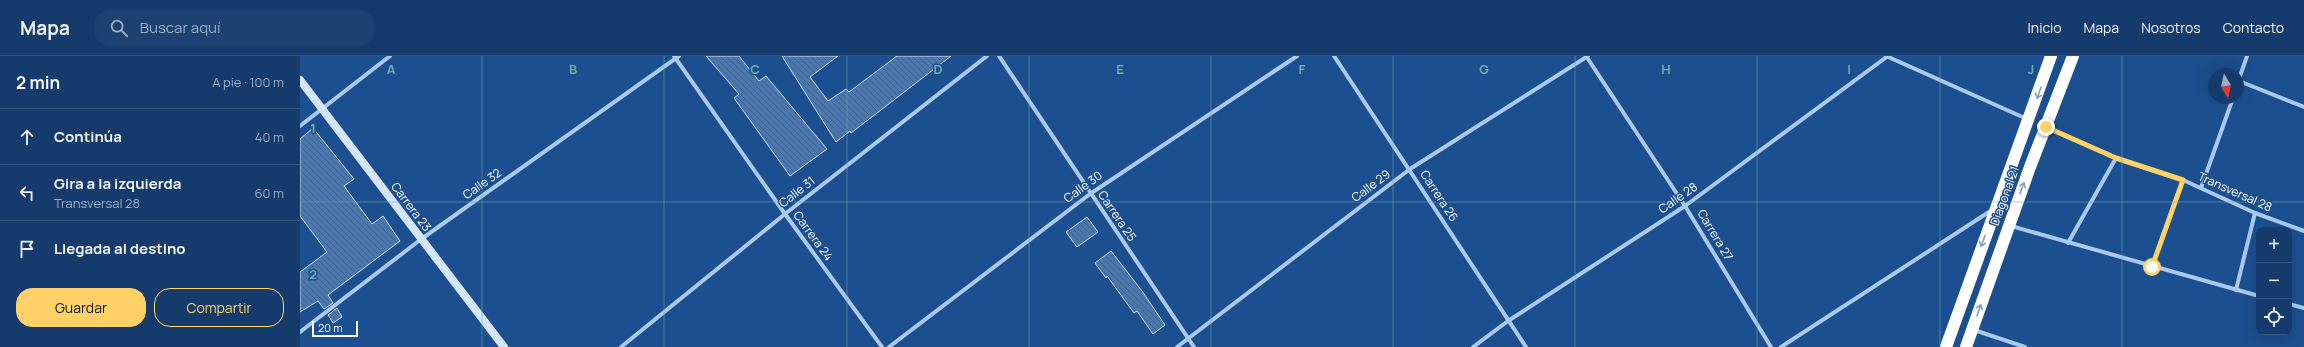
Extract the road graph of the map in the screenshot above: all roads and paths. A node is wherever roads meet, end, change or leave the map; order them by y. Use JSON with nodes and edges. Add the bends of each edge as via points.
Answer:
{"nodes":[{"id":1,"x":390,"y":56,"type":"edge"},
{"id":2,"x":987,"y":56,"type":"edge"},
{"id":3,"x":998,"y":56,"type":"edge"},
{"id":4,"x":1297,"y":56,"type":"edge"},
{"id":5,"x":1334,"y":56,"type":"edge"},
{"id":6,"x":1587,"y":56,"type":"edge"},
{"id":7,"x":1887,"y":56,"type":"edge"},
{"id":8,"x":2051,"y":56,"type":"edge"},
{"id":9,"x":2073,"y":56,"type":"edge"},
{"id":10,"x":2247,"y":56,"type":"edge"},
{"id":11,"x":677,"y":57,"type":"edge"},
{"id":12,"x":2243,"y":68,"type":"edge"},
{"id":13,"x":300,"y":80,"type":"edge"},
{"id":14,"x":2244,"y":84,"type":"edge"},
{"id":15,"x":2231,"y":104,"type":"edge"},
{"id":16,"x":2304,"y":107,"type":"edge"},
{"id":17,"x":322,"y":109,"type":"junction"},
{"id":18,"x":2029,"y":120,"type":"junction"},
{"id":19,"x":300,"y":126,"type":"edge"},
{"id":20,"x":2046,"y":127,"type":"junction"},
{"id":21,"x":2116,"y":158,"type":"junction"},
{"id":22,"x":1410,"y":169,"type":"junction"},
{"id":23,"x":2183,"y":180,"type":"junction"},
{"id":24,"x":2201,"y":188,"type":"junction"},
{"id":25,"x":1090,"y":194,"type":"junction"},
{"id":26,"x":1685,"y":206,"type":"junction"},
{"id":27,"x":1995,"y":208,"type":"junction"},
{"id":28,"x":2255,"y":213,"type":"junction"},
{"id":29,"x":785,"y":214,"type":"junction"},
{"id":30,"x":2009,"y":226,"type":"junction"},
{"id":31,"x":2304,"y":231,"type":"edge"},
{"id":32,"x":420,"y":240,"type":"junction"},
{"id":33,"x":2068,"y":243,"type":"junction"},
{"id":34,"x":2152,"y":267,"type":"junction"},
{"id":35,"x":2236,"y":290,"type":"junction"},
{"id":36,"x":2256,"y":295,"type":"edge"},
{"id":37,"x":2292,"y":305,"type":"edge"},
{"id":38,"x":2304,"y":308,"type":"edge"},
{"id":39,"x":1508,"y":321,"type":"junction"},
{"id":40,"x":1972,"y":329,"type":"junction"},
{"id":41,"x":300,"y":332,"type":"edge"},
{"id":42,"x":1188,"y":339,"type":"junction"},
{"id":43,"x":504,"y":347,"type":"edge"},
{"id":44,"x":622,"y":347,"type":"edge"},
{"id":45,"x":882,"y":347,"type":"edge"},
{"id":46,"x":889,"y":347,"type":"edge"},
{"id":47,"x":1177,"y":347,"type":"edge"},
{"id":48,"x":1194,"y":347,"type":"edge"},
{"id":49,"x":1473,"y":347,"type":"edge"},
{"id":50,"x":1526,"y":347,"type":"edge"},
{"id":51,"x":1771,"y":347,"type":"edge"},
{"id":52,"x":1781,"y":347,"type":"edge"},
{"id":53,"x":1946,"y":347,"type":"edge"},
{"id":54,"x":1966,"y":347,"type":"edge"},
{"id":55,"x":2025,"y":347,"type":"edge"}],
"edges":[{"from":1,"to":17,"type":"street"},
{"from":2,"to":29,"type":"street","name":"Calle 31"},
{"from":3,"to":25,"type":"street","name":"Carrera 25"},
{"from":4,"to":25,"type":"street","name":"Calle 30"},
{"from":5,"to":22,"type":"street","name":"Carrera 26"},
{"from":6,"to":22,"type":"street","name":"Calle 29"},
{"from":6,"to":26,"type":"street","name":"Carrera 27"},
{"from":7,"to":18,"type":"street"},
{"from":7,"to":26,"type":"street","name":"Calle 28"},
{"from":8,"to":18,"type":"highway","name":"Diagonal 21","one_way":true},
{"from":9,"to":20,"type":"highway","name":"Diagonal 21"},
{"from":10,"to":12,"type":"street"},
{"from":11,"to":29,"type":"street","name":"Carrera 24"},
{"from":11,"to":32,"type":"street","name":"Calle 32"},
{"from":13,"to":17,"type":"street","name":"Carrera 23"},
{"from":14,"to":16,"type":"street"},
{"from":15,"to":24,"type":"street"},
{"from":17,"to":19,"type":"street"},
{"from":17,"to":32,"type":"street","name":"Carrera 23"},
{"from":18,"to":27,"type":"highway","name":"Diagonal 21"},
{"from":20,"to":21,"type":"street","name":"Transversal 28"},
{"from":30,"to":20,"type":"highway","name":"Diagonal 21","one_way":true},
{"from":21,"to":23,"type":"street","name":"Transversal 28"},
{"from":21,"to":33,"type":"street"},
{"from":22,"to":39,"type":"street","name":"Carrera 26"},
{"from":22,"to":42,"type":"street","name":"Calle 29"},
{"from":23,"to":24,"type":"street","name":"Transversal 28"},
{"from":23,"to":34,"type":"street"},
{"from":24,"to":28,"type":"street","name":"Transversal 28"},
{"from":25,"to":42,"type":"street","name":"Carrera 25"},
{"from":25,"to":46,"type":"street","name":"Calle 30"},
{"from":26,"to":39,"type":"street","name":"Calle 28"},
{"from":26,"to":51,"type":"street","name":"Carrera 27"},
{"from":27,"to":52,"type":"street"},
{"from":27,"to":53,"type":"highway","name":"Diagonal 21","one_way":true},
{"from":28,"to":31,"type":"street","name":"Transversal 28"},
{"from":28,"to":35,"type":"street"},
{"from":29,"to":44,"type":"street","name":"Calle 31"},
{"from":29,"to":45,"type":"street","name":"Carrera 24"},
{"from":30,"to":33,"type":"street"},
{"from":40,"to":30,"type":"highway","name":"Diagonal 21","one_way":true},
{"from":32,"to":41,"type":"street","name":"Calle 32"},
{"from":32,"to":43,"type":"street","name":"Carrera 23"},
{"from":33,"to":34,"type":"street"},
{"from":34,"to":35,"type":"street"},
{"from":35,"to":36,"type":"street"},
{"from":37,"to":38,"type":"street"},
{"from":39,"to":49,"type":"street","name":"Calle 28"},
{"from":39,"to":50,"type":"street","name":"Carrera 26"},
{"from":40,"to":54,"type":"highway","name":"Diagonal 21"},
{"from":40,"to":55,"type":"street"},
{"from":42,"to":47,"type":"street","name":"Calle 29"},
{"from":42,"to":48,"type":"street","name":"Carrera 25"}]}
